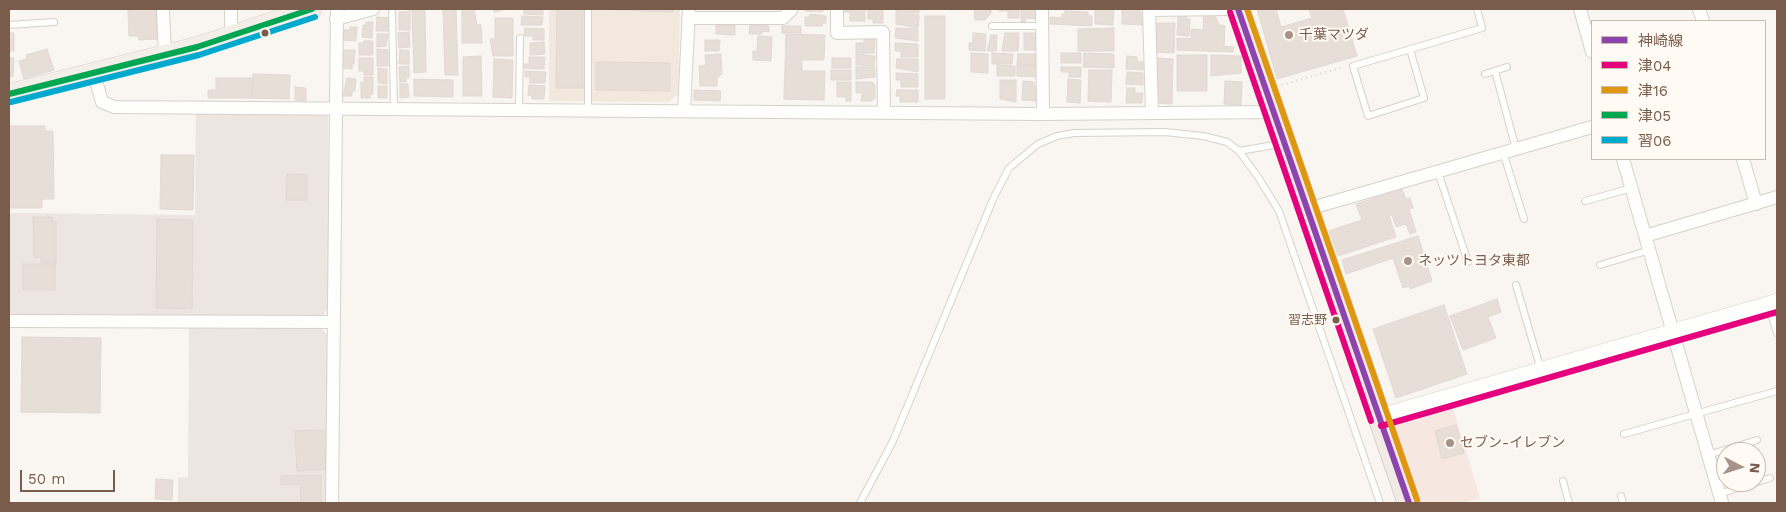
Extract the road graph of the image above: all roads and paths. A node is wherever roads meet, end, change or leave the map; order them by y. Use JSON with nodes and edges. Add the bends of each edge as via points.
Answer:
{"nodes":[{"id":1,"x":163,"y":9,"type":"edge"},
{"id":2,"x":231,"y":9,"type":"edge"},
{"id":3,"x":312,"y":9,"type":"edge"},
{"id":4,"x":373,"y":9,"type":"edge"},
{"id":5,"x":392,"y":9,"type":"edge"},
{"id":6,"x":588,"y":9,"type":"edge"},
{"id":7,"x":792,"y":9,"type":"edge"},
{"id":8,"x":837,"y":9,"type":"edge"},
{"id":9,"x":1042,"y":9,"type":"edge"},
{"id":10,"x":1149,"y":9,"type":"edge"},
{"id":11,"x":1228,"y":9,"type":"edge"},
{"id":12,"x":1238,"y":9,"type":"edge"},
{"id":13,"x":1477,"y":9,"type":"edge"},
{"id":14,"x":1580,"y":9,"type":"edge"},
{"id":15,"x":689,"y":13,"type":"edge"},
{"id":16,"x":336,"y":14,"type":"edge"},
{"id":17,"x":54,"y":22,"type":"dead end"},
{"id":18,"x":9,"y":25,"type":"edge"},
{"id":19,"x":992,"y":26,"type":"dead end"},
{"id":20,"x":1042,"y":26,"type":"junction"},
{"id":21,"x":231,"y":36,"type":"junction"},
{"id":22,"x":520,"y":38,"type":"dead end"},
{"id":23,"x":1591,"y":48,"type":"edge"},
{"id":24,"x":1410,"y":49,"type":"junction"},
{"id":25,"x":164,"y":56,"type":"junction"},
{"id":26,"x":1353,"y":66,"type":"junction"},
{"id":27,"x":1507,"y":67,"type":"dead end"},
{"id":28,"x":1495,"y":71,"type":"junction"},
{"id":29,"x":94,"y":74,"type":"junction"},
{"id":30,"x":1484,"y":74,"type":"dead end"},
{"id":31,"x":1277,"y":86,"type":"dead end"},
{"id":32,"x":9,"y":94,"type":"edge"},
{"id":33,"x":336,"y":107,"type":"junction"},
{"id":34,"x":394,"y":108,"type":"junction"},
{"id":35,"x":519,"y":109,"type":"junction"},
{"id":36,"x":588,"y":110,"type":"junction"},
{"id":37,"x":684,"y":111,"type":"junction"},
{"id":38,"x":1275,"y":112,"type":"junction"},
{"id":39,"x":884,"y":113,"type":"junction"},
{"id":40,"x":1152,"y":113,"type":"junction"},
{"id":41,"x":1042,"y":114,"type":"junction"},
{"id":42,"x":1591,"y":127,"type":"edge"},
{"id":43,"x":1286,"y":143,"type":"junction"},
{"id":44,"x":1239,"y":151,"type":"junction"},
{"id":45,"x":1509,"y":151,"type":"junction"},
{"id":46,"x":1623,"y":160,"type":"edge"},
{"id":47,"x":1743,"y":160,"type":"edge"},
{"id":48,"x":1438,"y":172,"type":"junction"},
{"id":49,"x":1632,"y":188,"type":"junction"},
{"id":50,"x":1777,"y":197,"type":"edge"},
{"id":51,"x":1585,"y":201,"type":"dead end"},
{"id":52,"x":1756,"y":204,"type":"junction"},
{"id":53,"x":1308,"y":209,"type":"junction"},
{"id":54,"x":1524,"y":219,"type":"dead end"},
{"id":55,"x":1646,"y":236,"type":"junction"},
{"id":56,"x":1650,"y":250,"type":"junction"},
{"id":57,"x":1468,"y":262,"type":"dead end"},
{"id":58,"x":1600,"y":265,"type":"dead end"},
{"id":59,"x":1516,"y":285,"type":"dead end"},
{"id":60,"x":1773,"y":304,"type":"edge"},
{"id":61,"x":9,"y":320,"type":"edge"},
{"id":62,"x":334,"y":322,"type":"junction"},
{"id":63,"x":1674,"y":333,"type":"junction"},
{"id":64,"x":1777,"y":333,"type":"edge"},
{"id":65,"x":1542,"y":371,"type":"junction"},
{"id":66,"x":1777,"y":391,"type":"edge"},
{"id":67,"x":1696,"y":414,"type":"junction"},
{"id":68,"x":1380,"y":418,"type":"junction"},
{"id":69,"x":1624,"y":434,"type":"dead end"},
{"id":70,"x":1757,"y":440,"type":"dead end"},
{"id":71,"x":1708,"y":455,"type":"junction"},
{"id":72,"x":1770,"y":478,"type":"dead end"},
{"id":73,"x":1563,"y":481,"type":"dead end"},
{"id":74,"x":1720,"y":498,"type":"edge"},
{"id":75,"x":332,"y":503,"type":"edge"},
{"id":76,"x":860,"y":503,"type":"edge"},
{"id":77,"x":1380,"y":503,"type":"edge"},
{"id":78,"x":1409,"y":503,"type":"edge"},
{"id":79,"x":1570,"y":503,"type":"edge"}],
"edges":[{"from":1,"to":25,"type":"street"},
{"from":2,"to":21,"type":"street"},
{"from":3,"to":21,"type":"main road"},
{"from":4,"to":16,"type":"street"},
{"from":5,"to":34,"type":"lane"},
{"from":6,"to":36,"type":"lane"},
{"from":7,"to":15,"type":"street","via":[[783,18]]},
{"from":8,"to":39,"type":"street","via":[[837,33],[884,32]]},
{"from":9,"to":20,"type":"street"},
{"from":10,"to":11,"type":"street"},
{"from":10,"to":40,"type":"street"},
{"from":12,"to":38,"type":"highway"},
{"from":13,"to":24,"type":"lane","via":[[1482,28]]},
{"from":14,"to":23,"type":"street"},
{"from":15,"to":37,"type":"street"},
{"from":16,"to":33,"type":"street"},
{"from":17,"to":18,"type":"lane"},
{"from":19,"to":20,"type":"lane"},
{"from":20,"to":41,"type":"street"},
{"from":21,"to":25,"type":"main road"},
{"from":22,"to":35,"type":"lane"},
{"from":24,"to":26,"type":"lane"},
{"from":24,"to":26,"type":"lane","via":[[1424,98],[1368,116]]},
{"from":25,"to":29,"type":"main road"},
{"from":26,"to":31,"type":"path"},
{"from":27,"to":28,"type":"lane"},
{"from":28,"to":30,"type":"lane"},
{"from":28,"to":45,"type":"lane"},
{"from":29,"to":32,"type":"main road"},
{"from":29,"to":33,"type":"street","via":[[102,102],[114,107]]},
{"from":33,"to":34,"type":"street"},
{"from":33,"to":62,"type":"street"},
{"from":34,"to":35,"type":"street"},
{"from":35,"to":36,"type":"street"},
{"from":36,"to":37,"type":"street"},
{"from":37,"to":39,"type":"street"},
{"from":38,"to":40,"type":"street"},
{"from":38,"to":43,"type":"highway"},
{"from":39,"to":41,"type":"street"},
{"from":40,"to":41,"type":"street"},
{"from":42,"to":45,"type":"street"},
{"from":43,"to":44,"type":"lane"},
{"from":43,"to":53,"type":"highway"},
{"from":44,"to":76,"type":"lane","via":[[1226,142],[1203,136],[1165,132],[1074,133],[1038,144],[1009,168],[893,440]]},
{"from":44,"to":77,"type":"lane","via":[[1278,211]]},
{"from":45,"to":48,"type":"street"},
{"from":45,"to":54,"type":"lane"},
{"from":46,"to":49,"type":"street"},
{"from":47,"to":52,"type":"street"},
{"from":48,"to":53,"type":"street"},
{"from":48,"to":57,"type":"lane"},
{"from":49,"to":51,"type":"lane"},
{"from":49,"to":55,"type":"street"},
{"from":50,"to":52,"type":"street"},
{"from":52,"to":55,"type":"street"},
{"from":53,"to":68,"type":"highway"},
{"from":55,"to":56,"type":"street"},
{"from":56,"to":58,"type":"lane"},
{"from":56,"to":63,"type":"street"},
{"from":59,"to":65,"type":"lane"},
{"from":60,"to":63,"type":"street"},
{"from":60,"to":64,"type":"lane"},
{"from":61,"to":62,"type":"street"},
{"from":62,"to":75,"type":"street"},
{"from":63,"to":65,"type":"street"},
{"from":63,"to":67,"type":"street"},
{"from":65,"to":68,"type":"street"},
{"from":66,"to":67,"type":"lane"},
{"from":67,"to":69,"type":"lane"},
{"from":67,"to":71,"type":"street"},
{"from":68,"to":78,"type":"highway"},
{"from":70,"to":71,"type":"lane"},
{"from":71,"to":74,"type":"street"},
{"from":72,"to":74,"type":"lane"},
{"from":73,"to":79,"type":"lane"}]}
